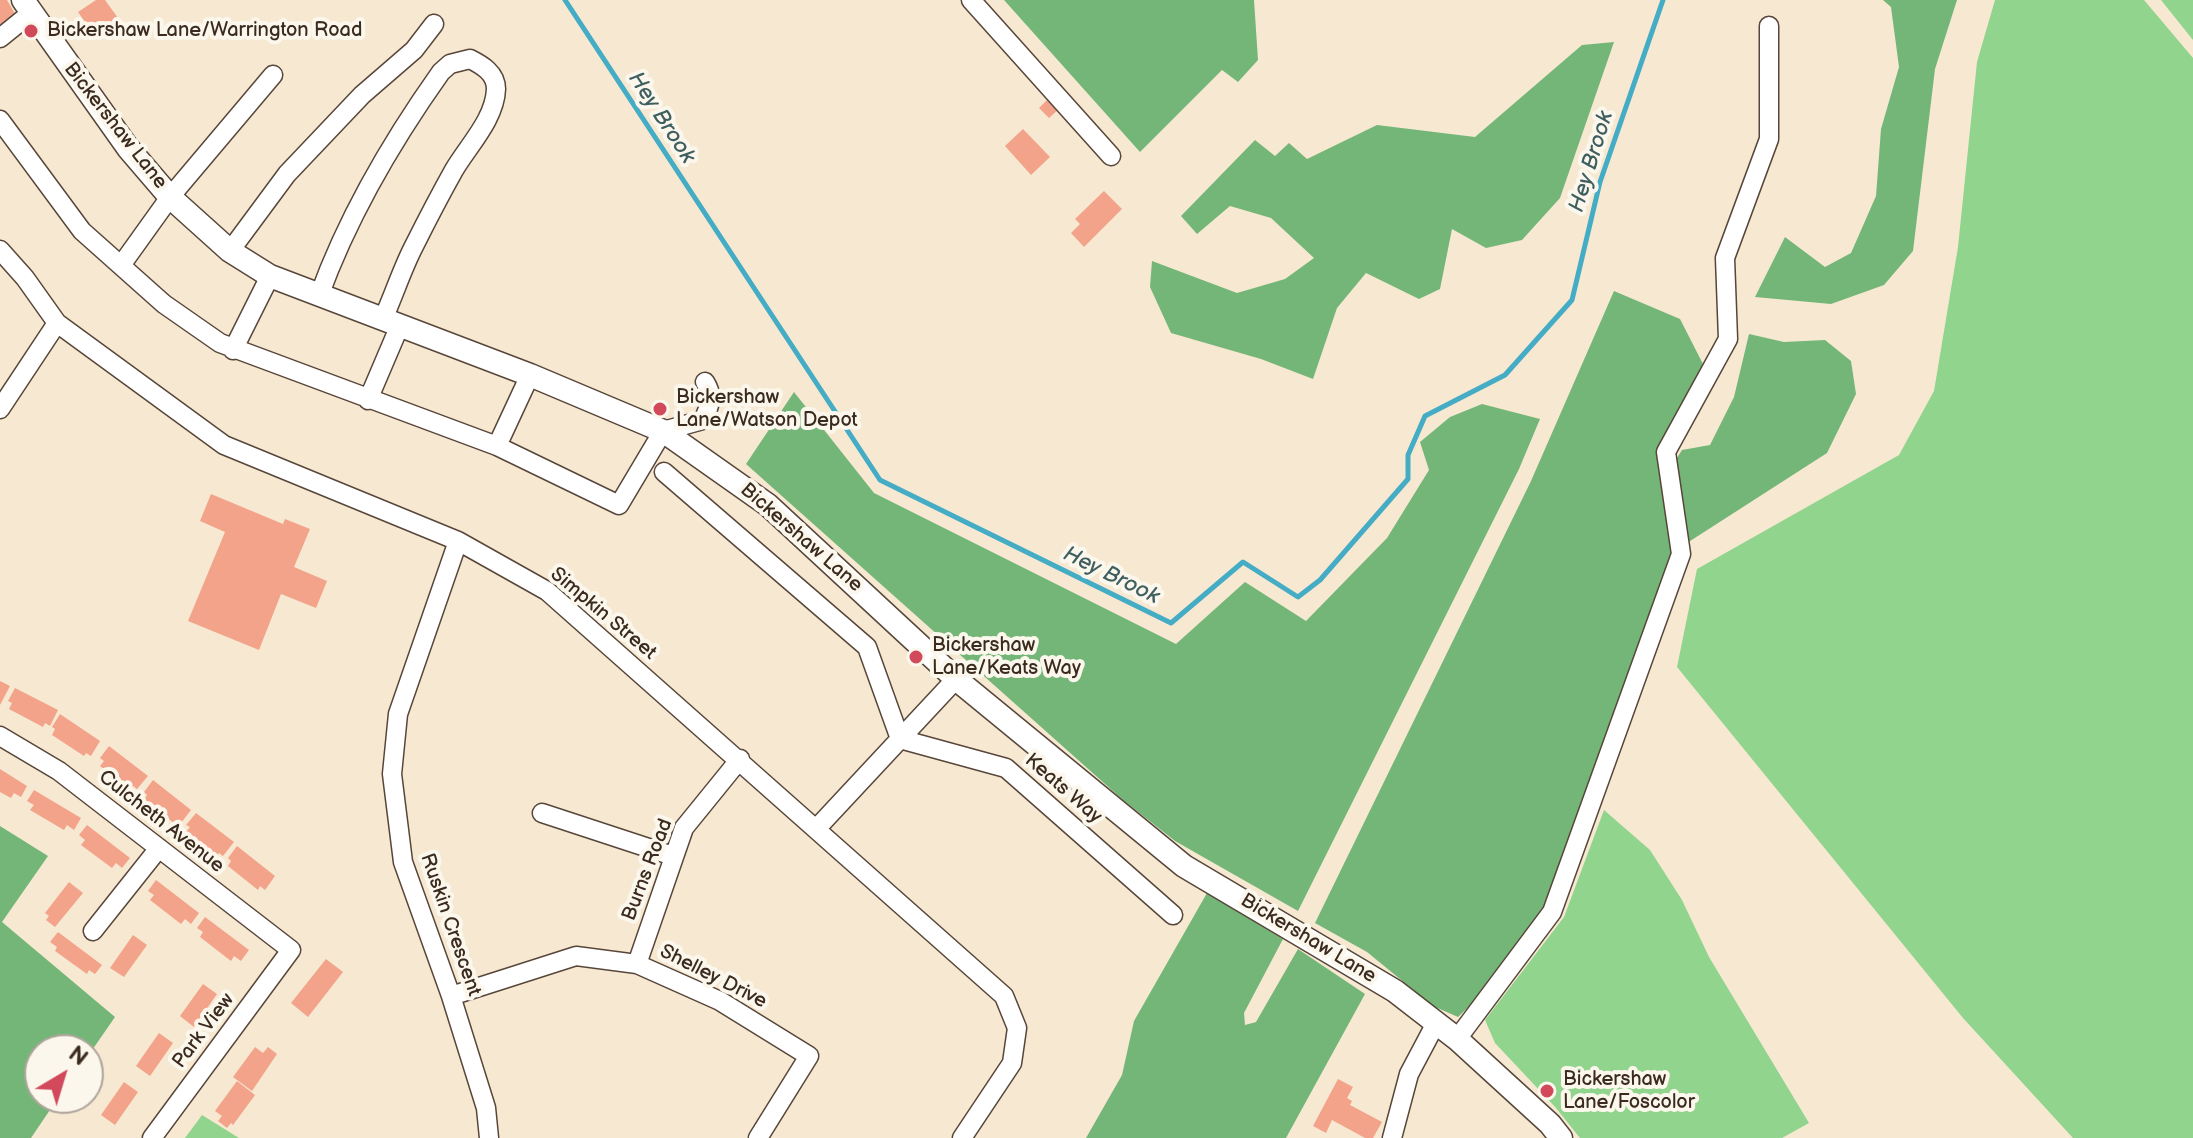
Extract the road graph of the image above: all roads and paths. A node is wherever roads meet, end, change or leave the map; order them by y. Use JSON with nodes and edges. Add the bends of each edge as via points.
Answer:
{"nodes":[{"id":1,"x":971,"y":0,"type":"edge"},
{"id":2,"x":27,"y":6,"type":"edge"},
{"id":3,"x":434,"y":24,"type":"dead end"},
{"id":4,"x":1769,"y":26,"type":"dead end"},
{"id":5,"x":0,"y":38,"type":"edge"},
{"id":6,"x":273,"y":75,"type":"dead end"},
{"id":7,"x":0,"y":120,"type":"edge"},
{"id":8,"x":1111,"y":156,"type":"dead end"},
{"id":9,"x":170,"y":197,"type":"junction"},
{"id":10,"x":0,"y":250,"type":"edge"},
{"id":11,"x":230,"y":251,"type":"junction"},
{"id":12,"x":122,"y":264,"type":"junction"},
{"id":13,"x":270,"y":276,"type":"junction"},
{"id":14,"x":319,"y":296,"type":"junction"},
{"id":15,"x":392,"y":322,"type":"junction"},
{"id":16,"x":57,"y":323,"type":"junction"},
{"id":17,"x":233,"y":350,"type":"junction"},
{"id":18,"x":530,"y":375,"type":"junction"},
{"id":19,"x":705,"y":382,"type":"dead end"},
{"id":20,"x":368,"y":400,"type":"junction"},
{"id":21,"x":0,"y":409,"type":"edge"},
{"id":22,"x":663,"y":431,"type":"junction"},
{"id":23,"x":497,"y":446,"type":"junction"},
{"id":24,"x":664,"y":472,"type":"dead end"},
{"id":25,"x":458,"y":541,"type":"junction"},
{"id":26,"x":956,"y":679,"type":"junction"},
{"id":27,"x":0,"y":736,"type":"edge"},
{"id":28,"x":900,"y":739,"type":"junction"},
{"id":29,"x":740,"y":759,"type":"junction"},
{"id":30,"x":542,"y":813,"type":"dead end"},
{"id":31,"x":817,"y":828,"type":"junction"},
{"id":32,"x":159,"y":848,"type":"junction"},
{"id":33,"x":673,"y":856,"type":"junction"},
{"id":34,"x":1173,"y":915,"type":"dead end"},
{"id":35,"x":93,"y":931,"type":"dead end"},
{"id":36,"x":291,"y":950,"type":"joint"},
{"id":37,"x":637,"y":964,"type":"junction"},
{"id":38,"x":451,"y":996,"type":"junction"},
{"id":39,"x":1436,"y":1023,"type":"junction"},
{"id":40,"x":1457,"y":1039,"type":"junction"},
{"id":41,"x":152,"y":1138,"type":"edge"},
{"id":42,"x":489,"y":1138,"type":"edge"},
{"id":43,"x":758,"y":1138,"type":"edge"},
{"id":44,"x":962,"y":1138,"type":"edge"},
{"id":45,"x":1392,"y":1138,"type":"edge"},
{"id":46,"x":1561,"y":1138,"type":"edge"}],
"edges":[{"from":1,"to":8,"type":"street"},
{"from":2,"to":5,"type":"street"},
{"from":2,"to":9,"type":"main road","name":"Bickershaw Lane","via":[[118,136]]},
{"from":3,"to":11,"type":"street","via":[[287,174]]},
{"from":4,"to":40,"type":"street","via":[[1769,139],[1725,258],[1728,339],[1666,452],[1681,554],[1552,912]]},
{"from":6,"to":9,"type":"street"},
{"from":7,"to":12,"type":"street","via":[[82,231]]},
{"from":9,"to":11,"type":"main road","name":"Bickershaw Lane"},
{"from":9,"to":12,"type":"street"},
{"from":10,"to":16,"type":"street","name":"Simpkin Street"},
{"from":11,"to":13,"type":"main road","name":"Bickershaw Lane"},
{"from":12,"to":17,"type":"street","via":[[164,304]]},
{"from":13,"to":14,"type":"main road","name":"Bickershaw Lane"},
{"from":13,"to":17,"type":"street"},
{"from":14,"to":15,"type":"main road","name":"Bickershaw Lane"},
{"from":14,"to":15,"type":"street","via":[[352,218],[395,143],[441,72],[470,59],[494,76],[494,98],[413,249]]},
{"from":15,"to":18,"type":"main road","name":"Bickershaw Lane"},
{"from":15,"to":20,"type":"street"},
{"from":16,"to":21,"type":"street"},
{"from":16,"to":25,"type":"street","name":"Simpkin Street","via":[[224,445]]},
{"from":17,"to":20,"type":"street"},
{"from":18,"to":22,"type":"main road","name":"Bickershaw Lane"},
{"from":18,"to":23,"type":"street"},
{"from":19,"to":22,"type":"street","via":[[711,390],[703,420]]},
{"from":20,"to":23,"type":"street"},
{"from":22,"to":23,"type":"street","via":[[619,505]]},
{"from":22,"to":26,"type":"main road","name":"Bickershaw Lane","via":[[768,505]]},
{"from":24,"to":28,"type":"street","via":[[867,647]]},
{"from":25,"to":29,"type":"street","name":"Simpkin Street","via":[[547,591]]},
{"from":25,"to":38,"type":"street","name":"Ruskin Crescent","via":[[398,714],[392,774],[403,862]]},
{"from":26,"to":28,"type":"street"},
{"from":26,"to":39,"type":"main road","name":"Bickershaw Lane","via":[[1184,866],[1382,983]]},
{"from":27,"to":32,"type":"street","name":"Culcheth Avenue","via":[[59,771]]},
{"from":28,"to":31,"type":"street"},
{"from":28,"to":34,"type":"street","name":"Keats Way","via":[[1006,768]]},
{"from":29,"to":31,"type":"street","name":"Simpkin Street"},
{"from":29,"to":33,"type":"street","name":"Burns Road","via":[[684,828]]},
{"from":30,"to":33,"type":"street"},
{"from":31,"to":44,"type":"street","name":"Simpkin Street","via":[[1004,996],[1017,1028],[1012,1063]]},
{"from":32,"to":35,"type":"street"},
{"from":32,"to":36,"type":"street","name":"Culcheth Avenue"},
{"from":33,"to":37,"type":"street","name":"Burns Road"},
{"from":36,"to":41,"type":"street","name":"Park View"},
{"from":37,"to":38,"type":"street","name":"Shelley Drive","via":[[576,956]]},
{"from":37,"to":43,"type":"street","name":"Shelley Drive","via":[[720,1001],[809,1056]]},
{"from":38,"to":42,"type":"street","name":"Ruskin Crescent","via":[[486,1108]]},
{"from":39,"to":40,"type":"main road","name":"Bickershaw Lane"},
{"from":39,"to":45,"type":"street","via":[[1409,1074]]},
{"from":40,"to":46,"type":"main road","name":"Bickershaw Lane"}]}
